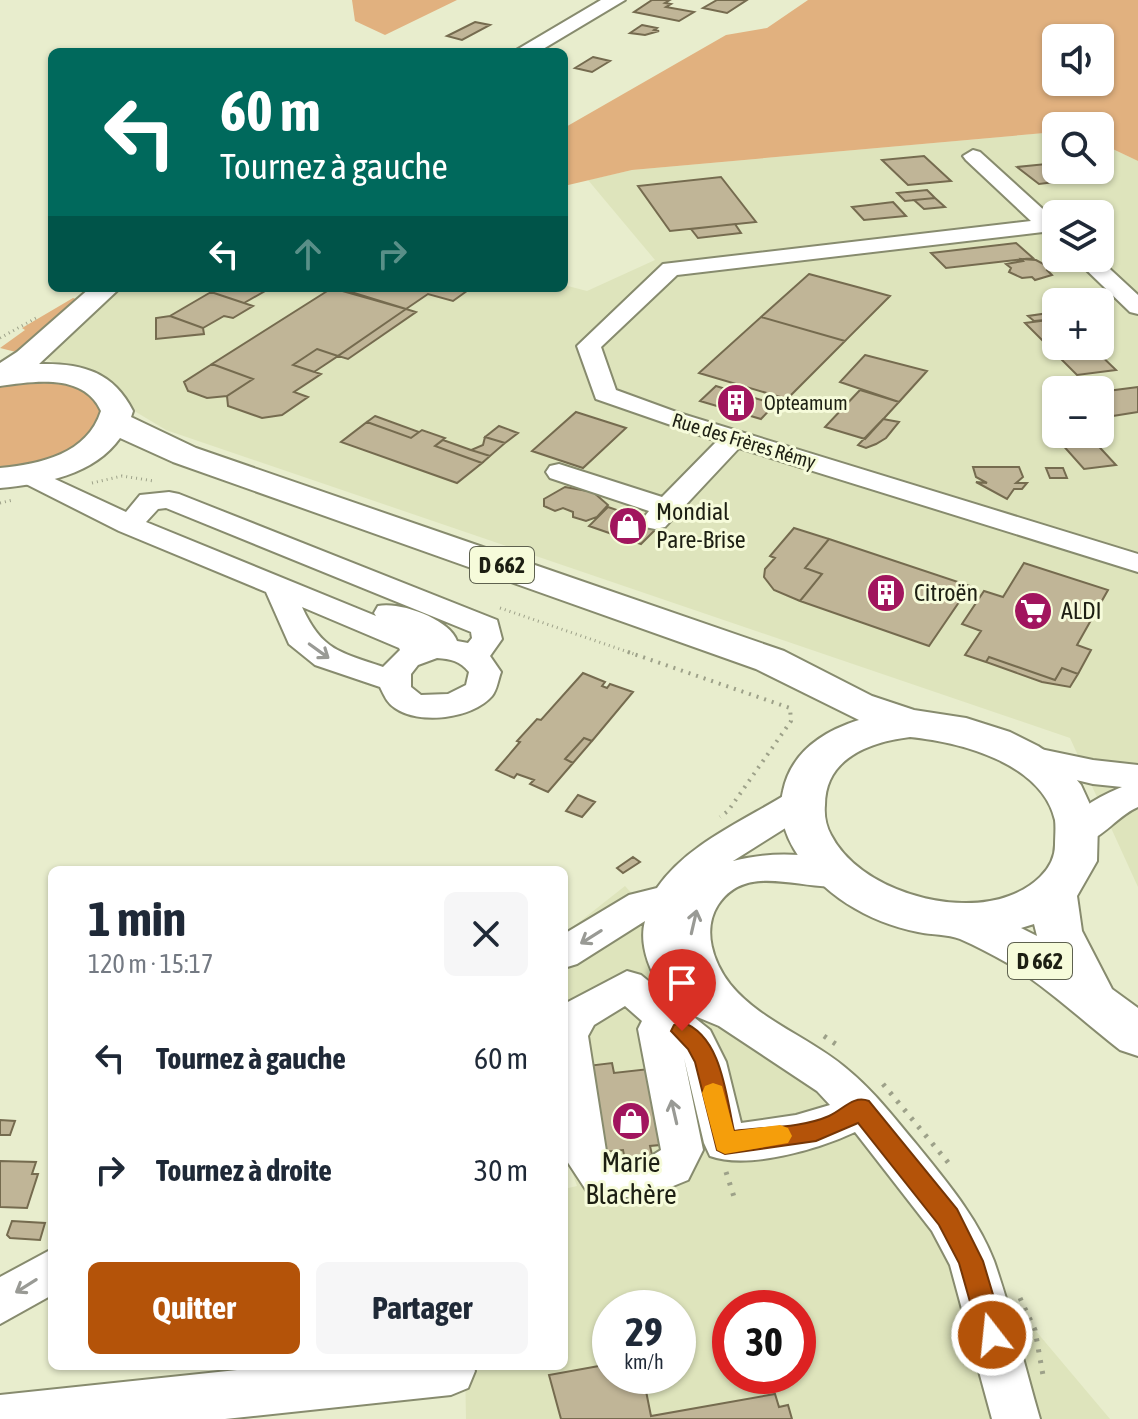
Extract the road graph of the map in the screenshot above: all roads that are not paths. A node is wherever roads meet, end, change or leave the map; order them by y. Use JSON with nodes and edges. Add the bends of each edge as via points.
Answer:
{"nodes":[{"id":1,"x":615,"y":0,"type":"edge"},
{"id":2,"x":530,"y":48,"type":"edge"},
{"id":3,"x":973,"y":156,"type":"dead end"},
{"id":4,"x":1042,"y":219,"type":"edge"},
{"id":5,"x":1042,"y":229,"type":"edge"},
{"id":6,"x":1100,"y":272,"type":"edge"},
{"id":7,"x":101,"y":292,"type":"edge"},
{"id":8,"x":1138,"y":307,"type":"edge"},
{"id":9,"x":64,"y":328,"type":"junction"},
{"id":10,"x":73,"y":376,"type":"junction"},
{"id":11,"x":0,"y":377,"type":"edge"},
{"id":12,"x":115,"y":421,"type":"junction"},
{"id":13,"x":734,"y":438,"type":"junction"},
{"id":14,"x":192,"y":459,"type":"junction"},
{"id":15,"x":73,"y":460,"type":"junction"},
{"id":16,"x":559,"y":472,"type":"dead end"},
{"id":17,"x":14,"y":476,"type":"edge"},
{"id":18,"x":130,"y":518,"type":"junction"},
{"id":19,"x":1138,"y":563,"type":"edge"},
{"id":20,"x":278,"y":587,"type":"junction"},
{"id":21,"x":429,"y":650,"type":"junction"},
{"id":22,"x":474,"y":657,"type":"junction"},
{"id":23,"x":810,"y":680,"type":"junction"},
{"id":24,"x":393,"y":681,"type":"junction"},
{"id":25,"x":910,"y":723,"type":"junction"},
{"id":26,"x":830,"y":749,"type":"junction"},
{"id":27,"x":1026,"y":757,"type":"junction"},
{"id":28,"x":1138,"y":777,"type":"edge"},
{"id":29,"x":1138,"y":794,"type":"edge"},
{"id":30,"x":802,"y":801,"type":"junction"},
{"id":31,"x":1078,"y":833,"type":"junction"},
{"id":32,"x":837,"y":874,"type":"junction"},
{"id":33,"x":1054,"y":892,"type":"junction"},
{"id":34,"x":669,"y":900,"type":"junction"},
{"id":35,"x":965,"y":921,"type":"junction"},
{"id":36,"x":568,"y":951,"type":"edge"},
{"id":37,"x":733,"y":1015,"type":"junction"},
{"id":38,"x":669,"y":1020,"type":"junction"},
{"id":39,"x":1123,"y":1023,"type":"edge"},
{"id":40,"x":866,"y":1091,"type":"junction"},
{"id":41,"x":48,"y":1272,"type":"edge"},
{"id":42,"x":0,"y":1302,"type":"edge"},
{"id":43,"x":451,"y":1371,"type":"dead end"},
{"id":44,"x":1031,"y":1404,"type":"edge"},
{"id":45,"x":0,"y":1419,"type":"edge"}],
"edges":[{"from":1,"to":2,"type":"main road"},
{"from":3,"to":4,"type":"street"},
{"from":5,"to":13,"type":"street","name":"Rue des Frères Rémy","via":[[671,269],[589,346],[605,394]]},
{"from":6,"to":8,"type":"street"},
{"from":7,"to":9,"type":"main road"},
{"from":9,"to":10,"type":"main road","via":[[59,356]]},
{"from":9,"to":11,"type":"main road"},
{"from":10,"to":11,"type":"main road"},
{"from":10,"to":12,"type":"main road","via":[[108,393],[117,411]]},
{"from":12,"to":14,"type":"main road","number":"D 662"},
{"from":12,"to":15,"type":"main road","via":[[101,441]]},
{"from":13,"to":16,"type":"street","via":[[661,515]]},
{"from":13,"to":19,"type":"street","name":"Rue des Frères Rémy"},
{"from":14,"to":15,"type":"main road","number":"D 662"},
{"from":14,"to":23,"type":"main road","number":"D 662","via":[[770,660]]},
{"from":15,"to":17,"type":"main road"},
{"from":17,"to":18,"type":"street"},
{"from":18,"to":20,"type":"street"},
{"from":18,"to":21,"type":"street","via":[[161,521],[429,629],[442,638]]},
{"from":18,"to":22,"type":"street","via":[[150,501],[169,500],[486,627],[487,639]]},
{"from":20,"to":21,"type":"street"},
{"from":20,"to":24,"type":"street","one_way":true,"via":[[300,637],[326,658]]},
{"from":21,"to":22,"type":"street"},
{"from":21,"to":24,"type":"street","via":[[399,665]]},
{"from":22,"to":24,"type":"street","via":[[485,672],[484,681],[459,704],[420,706],[401,696]]},
{"from":23,"to":25,"type":"main road","number":"D 662","via":[[858,705]]},
{"from":23,"to":26,"type":"main road","via":[[830,714]]},
{"from":25,"to":26,"type":"main road","via":[[866,731]]},
{"from":25,"to":27,"type":"main road","via":[[983,735]]},
{"from":26,"to":30,"type":"main road","via":[[806,781]]},
{"from":27,"to":28,"type":"street"},
{"from":27,"to":31,"type":"main road","via":[[1062,792]]},
{"from":29,"to":31,"type":"street","via":[[1113,804]]},
{"from":30,"to":32,"type":"main road","via":[[805,825]]},
{"from":30,"to":34,"type":"street","via":[[712,857],[681,882]]},
{"from":31,"to":33,"type":"main road","via":[[1069,874]]},
{"from":32,"to":35,"type":"main road","via":[[895,908]]},
{"from":37,"to":32,"type":"street","one_way":true,"via":[[701,972],[690,935],[707,892],[725,879],[765,866]]},
{"from":33,"to":35,"type":"main road","via":[[1016,913]]},
{"from":33,"to":39,"type":"main road","number":"D 662","via":[[1058,937],[1071,962]]},
{"from":34,"to":36,"type":"street","one_way":true,"via":[[642,905]]},
{"from":34,"to":37,"type":"street","via":[[661,930],[667,963],[694,999]]},
{"from":35,"to":39,"type":"main road","number":"D 662","via":[[1027,952]]},
{"from":37,"to":40,"type":"street","via":[[831,1079]]},
{"from":38,"to":38,"type":"street","one_way":true,"via":[[627,986],[580,1014],[568,1035],[586,1158],[603,1179],[670,1170],[679,1162],[682,1150],[658,1029]]},
{"from":38,"to":40,"type":"street","via":[[696,1042],[706,1062],[725,1143],[839,1123]]},
{"from":40,"to":44,"type":"street","via":[[948,1217]]},
{"from":41,"to":42,"type":"street","one_way":true},
{"from":43,"to":45,"type":"street"}]}
